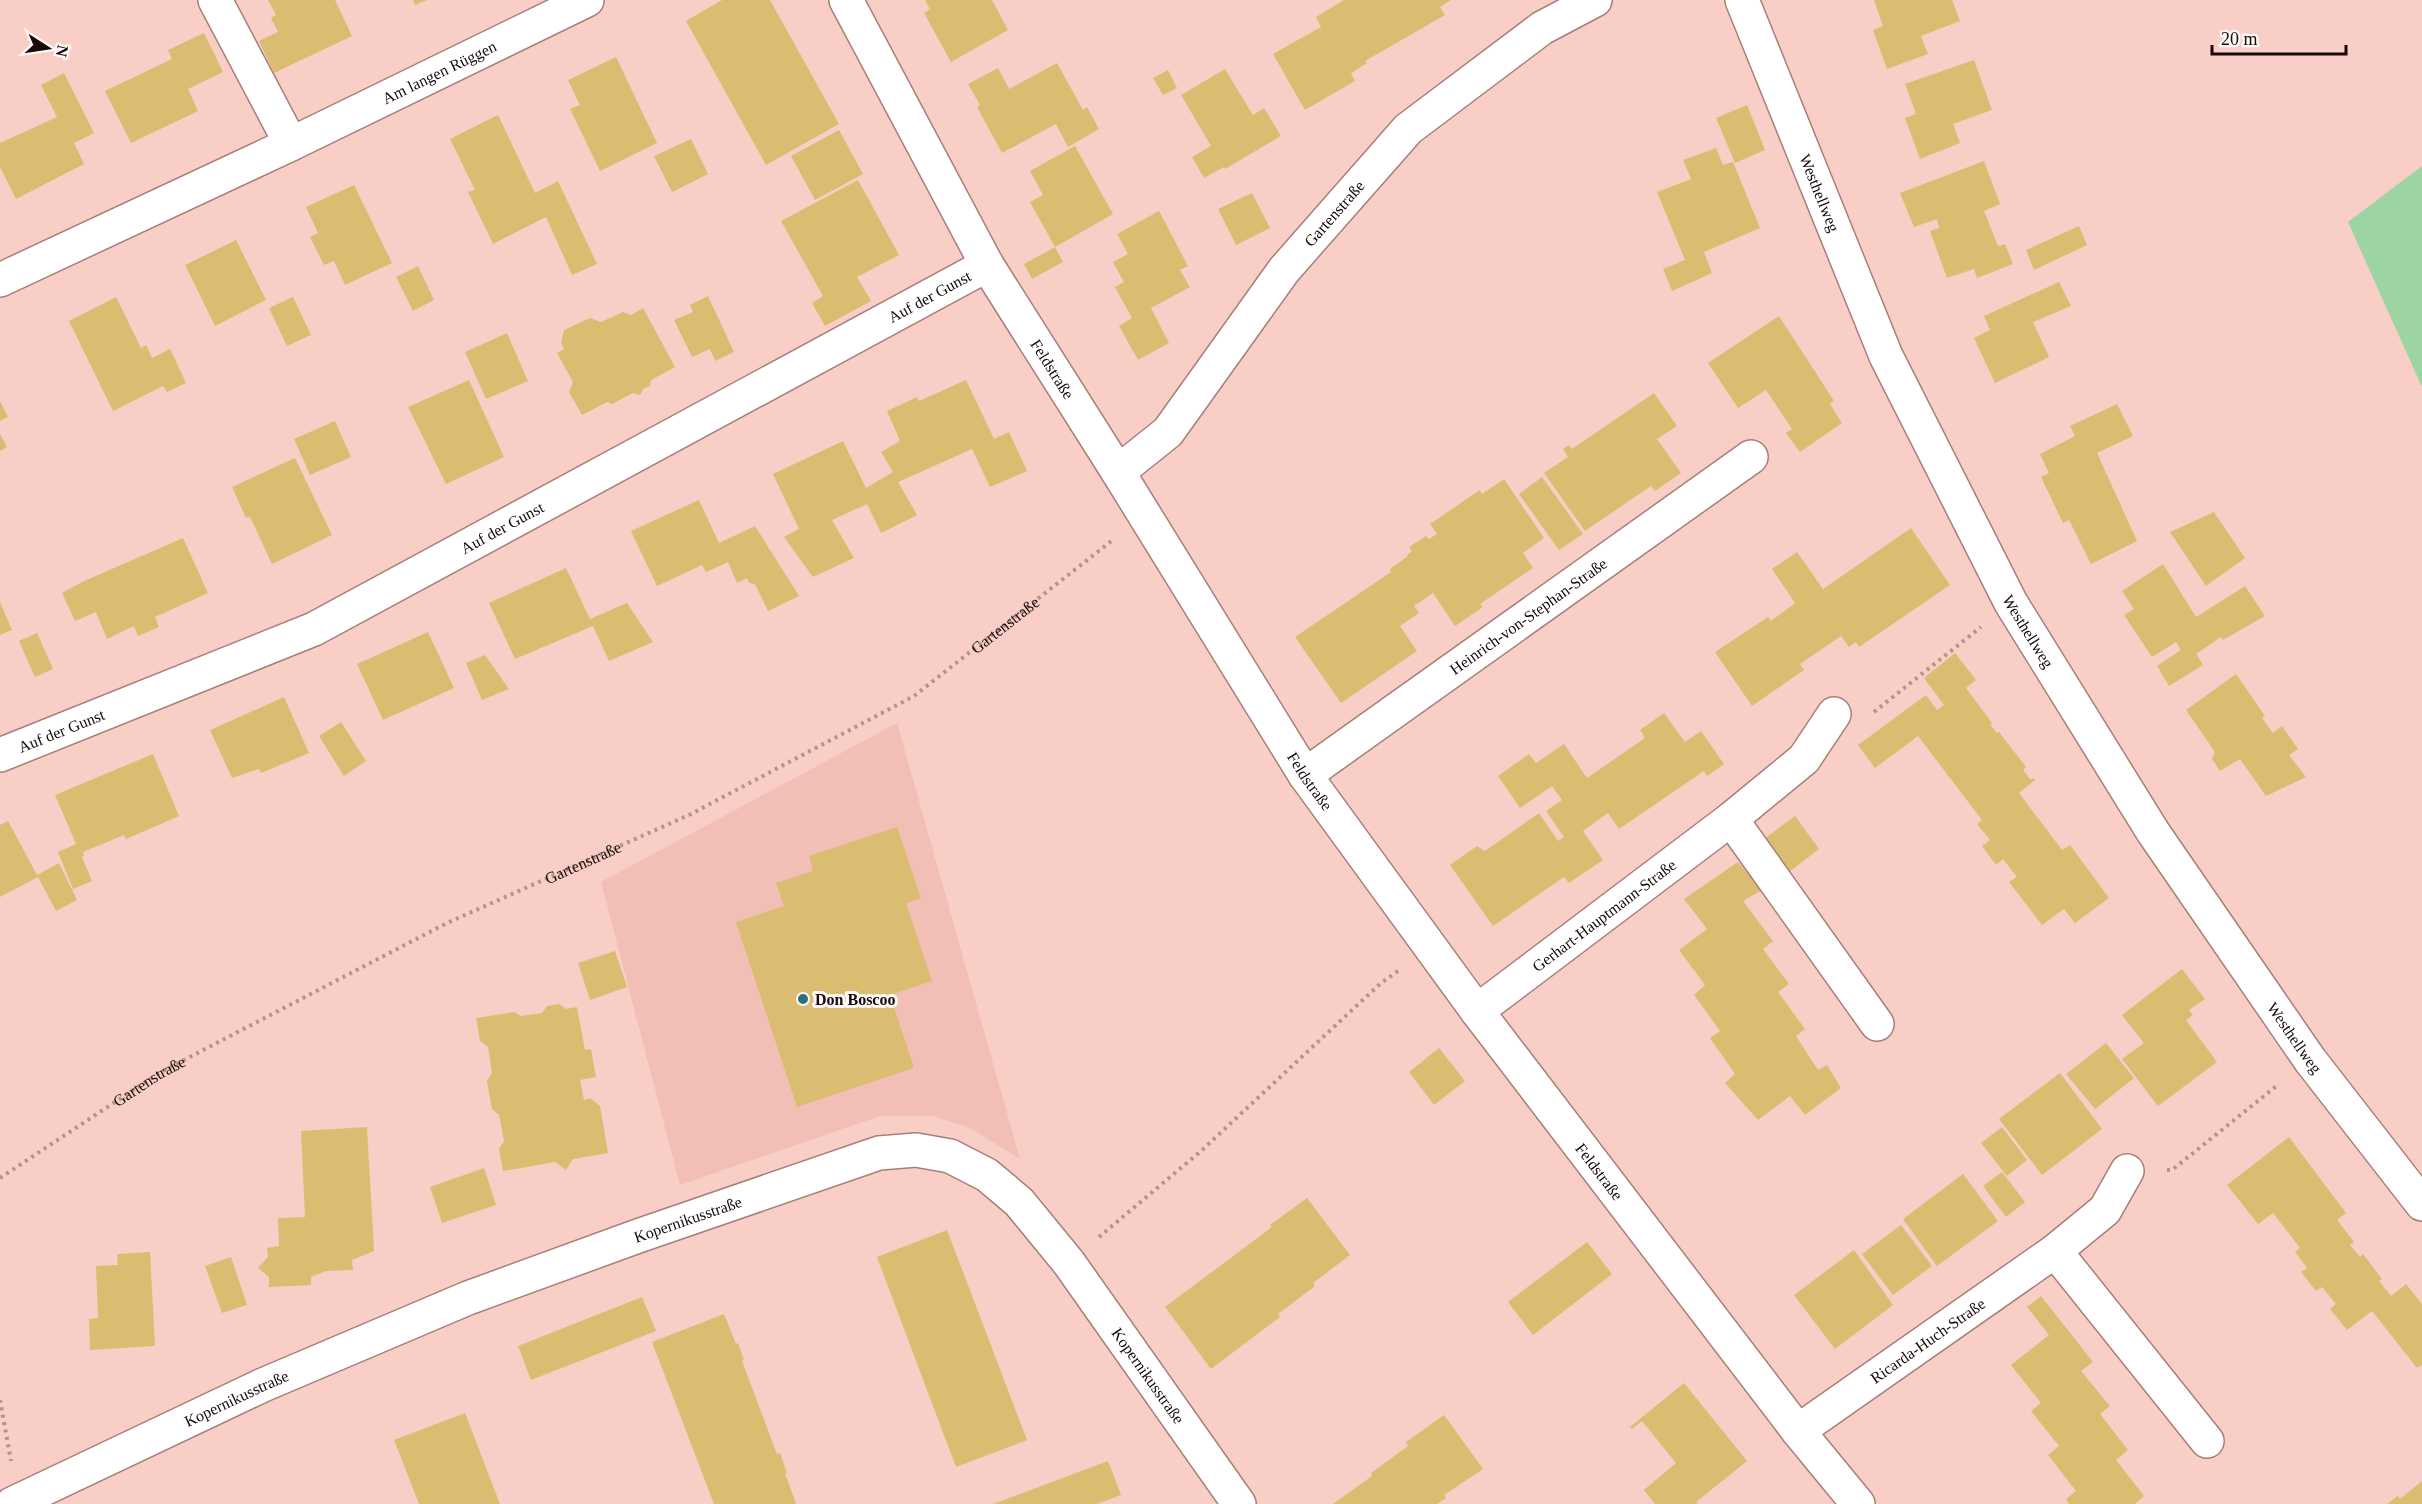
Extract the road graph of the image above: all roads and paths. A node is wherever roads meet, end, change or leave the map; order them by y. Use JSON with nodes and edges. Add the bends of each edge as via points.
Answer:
{"nodes":[{"id":1,"x":215,"y":0,"type":"edge"},
{"id":2,"x":587,"y":0,"type":"edge"},
{"id":3,"x":846,"y":0,"type":"edge"},
{"id":4,"x":1595,"y":0,"type":"edge"},
{"id":5,"x":1742,"y":0,"type":"edge"},
{"id":6,"x":291,"y":144,"type":"junction"},
{"id":7,"x":987,"y":265,"type":"junction"},
{"id":8,"x":0,"y":280,"type":"edge"},
{"id":9,"x":1751,"y":458,"type":"dead end"},
{"id":10,"x":1118,"y":472,"type":"junction"},
{"id":11,"x":1145,"y":515,"type":"junction"},
{"id":12,"x":2011,"y":603,"type":"junction"},
{"id":13,"x":1834,"y":714,"type":"joint"},
{"id":14,"x":0,"y":755,"type":"edge"},
{"id":15,"x":1305,"y":775,"type":"junction"},
{"id":16,"x":1731,"y":819,"type":"junction"},
{"id":17,"x":1431,"y":948,"type":"junction"},
{"id":18,"x":1477,"y":1011,"type":"junction"},
{"id":19,"x":1877,"y":1024,"type":"dead end"},
{"id":20,"x":2310,"y":1060,"type":"junction"},
{"id":21,"x":2127,"y":1172,"type":"joint"},
{"id":22,"x":0,"y":1178,"type":"edge"},
{"id":23,"x":2422,"y":1204,"type":"edge"},
{"id":24,"x":2055,"y":1251,"type":"junction"},
{"id":25,"x":1069,"y":1263,"type":"junction"},
{"id":26,"x":0,"y":1400,"type":"edge"},
{"id":27,"x":1798,"y":1431,"type":"junction"},
{"id":28,"x":2207,"y":1441,"type":"dead end"},
{"id":29,"x":15,"y":1502,"type":"edge"},
{"id":30,"x":1239,"y":1504,"type":"edge"},
{"id":31,"x":1858,"y":1504,"type":"edge"}],
"edges":[{"from":1,"to":6,"type":"street"},
{"from":2,"to":6,"type":"street","name":"Am langen Rüggen"},
{"from":3,"to":7,"type":"street","name":"Feldstraße"},
{"from":4,"to":10,"type":"street","name":"Gartenstraße","via":[[1542,28],[1408,129],[1284,270],[1168,432]]},
{"from":5,"to":12,"type":"street","name":"Westhellweg","via":[[1886,356]]},
{"from":6,"to":8,"type":"street","name":"Am langen Rüggen"},
{"from":7,"to":10,"type":"street","name":"Feldstraße"},
{"from":7,"to":14,"type":"street","name":"Auf der Gunst","via":[[314,629]]},
{"from":9,"to":15,"type":"street","name":"Heinrich-von-Stephan-Straße"},
{"from":10,"to":11,"type":"street","name":"Feldstraße"},
{"from":11,"to":15,"type":"street","name":"Feldstraße"},
{"from":11,"to":22,"type":"path","name":"Gartenstraße","via":[[914,696],[689,815],[447,923],[159,1073]]},
{"from":12,"to":13,"type":"path","via":[[1876,712]]},
{"from":12,"to":20,"type":"street","name":"Westhellweg","via":[[2153,832]]},
{"from":13,"to":16,"type":"street","name":"Gerhart-Hauptmann-Straße","via":[[1804,759]]},
{"from":15,"to":17,"type":"street","name":"Feldstraße"},
{"from":16,"to":18,"type":"street","name":"Gerhart-Hauptmann-Straße"},
{"from":16,"to":19,"type":"street"},
{"from":17,"to":18,"type":"street","name":"Feldstraße"},
{"from":17,"to":25,"type":"path","via":[[1382,983],[1201,1151]]},
{"from":18,"to":27,"type":"street","name":"Feldstraße"},
{"from":20,"to":21,"type":"path","via":[[2172,1170]]},
{"from":20,"to":23,"type":"street","name":"Westhellweg"},
{"from":21,"to":24,"type":"street","name":"Ricarda-Huch-Straße","via":[[2105,1210]]},
{"from":24,"to":27,"type":"street","name":"Ricarda-Huch-Straße"},
{"from":24,"to":28,"type":"street"},
{"from":25,"to":29,"type":"street","name":"Kopernikusstraße","via":[[1019,1202],[987,1174],[950,1156],[916,1150],[879,1154],[468,1298],[263,1385]]},
{"from":25,"to":30,"type":"street","name":"Kopernikusstraße"},
{"from":26,"to":29,"type":"path"},
{"from":27,"to":31,"type":"street","name":"Feldstraße"}]}
